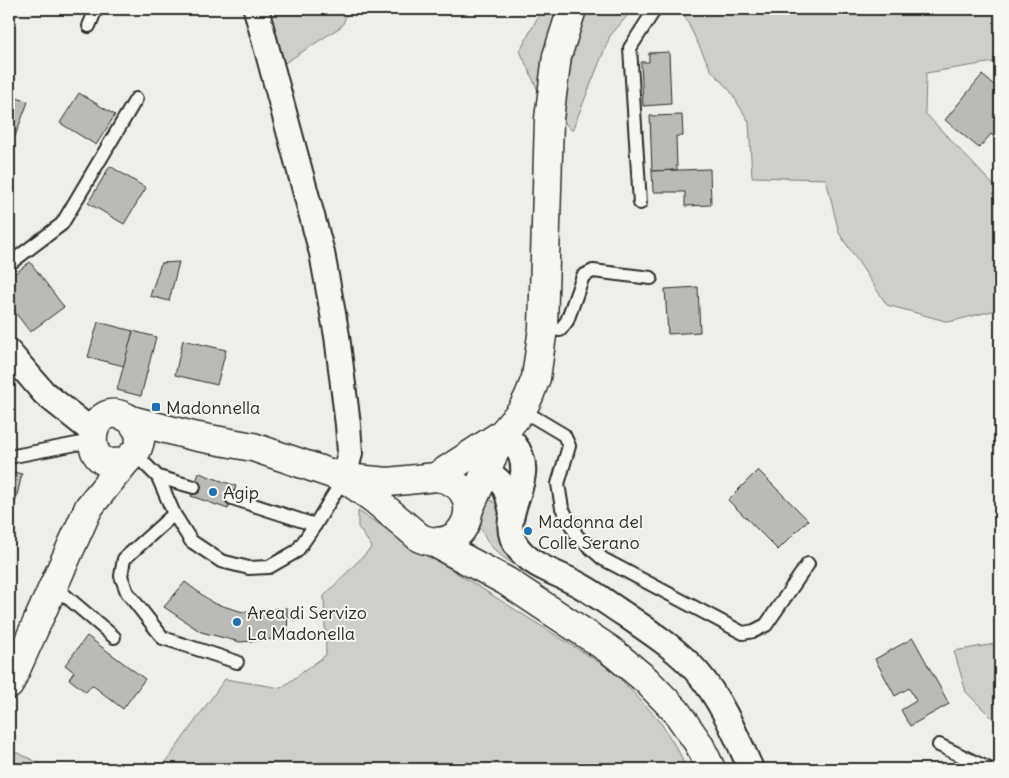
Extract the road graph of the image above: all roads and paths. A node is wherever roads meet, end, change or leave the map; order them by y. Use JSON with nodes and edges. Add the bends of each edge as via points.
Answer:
{"nodes":[{"id":1,"x":96,"y":9,"type":"edge"},
{"id":2,"x":256,"y":9,"type":"edge"},
{"id":3,"x":572,"y":9,"type":"edge"},
{"id":4,"x":654,"y":9,"type":"edge"},
{"id":5,"x":89,"y":26,"type":"dead end"},
{"id":6,"x":136,"y":98,"type":"dead end"},
{"id":7,"x":640,"y":203,"type":"dead end"},
{"id":8,"x":9,"y":264,"type":"edge"},
{"id":9,"x":651,"y":278,"type":"dead end"},
{"id":10,"x":543,"y":328,"type":"junction"},
{"id":11,"x":9,"y":352,"type":"edge"},
{"id":12,"x":44,"y":393,"type":"junction"},
{"id":13,"x":522,"y":410,"type":"junction"},
{"id":14,"x":123,"y":417,"type":"junction"},
{"id":15,"x":503,"y":433,"type":"junction"},
{"id":16,"x":192,"y":436,"type":"junction"},
{"id":17,"x":93,"y":441,"type":"junction"},
{"id":18,"x":134,"y":453,"type":"junction"},
{"id":19,"x":9,"y":457,"type":"edge"},
{"id":20,"x":485,"y":471,"type":"junction"},
{"id":21,"x":158,"y":477,"type":"junction"},
{"id":22,"x":344,"y":478,"type":"junction"},
{"id":23,"x":430,"y":478,"type":"junction"},
{"id":24,"x":194,"y":487,"type":"dead end"},
{"id":25,"x":232,"y":498,"type":"dead end"},
{"id":26,"x":89,"y":507,"type":"junction"},
{"id":27,"x":512,"y":513,"type":"junction"},
{"id":28,"x":174,"y":514,"type":"junction"},
{"id":29,"x":467,"y":516,"type":"junction"},
{"id":30,"x":315,"y":526,"type":"junction"},
{"id":31,"x":410,"y":529,"type":"junction"},
{"id":32,"x":433,"y":542,"type":"junction"},
{"id":33,"x":808,"y":564,"type":"dead end"},
{"id":34,"x":506,"y":581,"type":"junction"},
{"id":35,"x":54,"y":586,"type":"junction"},
{"id":36,"x":114,"y":637,"type":"dead end"},
{"id":37,"x":237,"y":662,"type":"dead end"},
{"id":38,"x":9,"y":685,"type":"edge"},
{"id":39,"x":939,"y":746,"type":"dead end"},
{"id":40,"x":973,"y":763,"type":"junction"},
{"id":41,"x":711,"y":769,"type":"edge"},
{"id":42,"x":752,"y":769,"type":"edge"},
{"id":43,"x":960,"y":769,"type":"edge"},
{"id":44,"x":989,"y":769,"type":"edge"}],
"edges":[{"from":1,"to":5,"type":"lane"},
{"from":2,"to":22,"type":"street","via":[[323,262],[337,336],[350,453]]},
{"from":3,"to":10,"type":"main road","via":[[557,56],[549,119]]},
{"from":4,"to":7,"type":"lane","via":[[630,48]]},
{"from":6,"to":8,"type":"lane","via":[[62,224]]},
{"from":9,"to":10,"type":"lane","via":[[593,270],[583,276],[568,321],[560,330]]},
{"from":10,"to":13,"type":"main road","via":[[536,378]]},
{"from":11,"to":12,"type":"street"},
{"from":12,"to":14,"type":"street"},
{"from":12,"to":17,"type":"street"},
{"from":13,"to":15,"type":"main road"},
{"from":13,"to":33,"type":"lane","via":[[564,435],[569,446],[558,484],[562,508],[577,536],[603,559],[743,633],[754,632],[766,625]]},
{"from":14,"to":16,"type":"main road"},
{"from":14,"to":17,"type":"main road","via":[[101,420]]},
{"from":14,"to":18,"type":"main road","via":[[140,432]]},
{"from":15,"to":20,"type":"main road"},
{"from":15,"to":23,"type":"main road"},
{"from":15,"to":27,"type":"street","via":[[522,458],[524,476]]},
{"from":16,"to":18,"type":"main road"},
{"from":16,"to":22,"type":"main road","via":[[253,447]]},
{"from":17,"to":18,"type":"main road","via":[[101,457],[109,462],[118,462]]},
{"from":17,"to":19,"type":"lane"},
{"from":17,"to":26,"type":"main road"},
{"from":18,"to":21,"type":"lane"},
{"from":18,"to":26,"type":"main road"},
{"from":20,"to":27,"type":"street","via":[[504,484]]},
{"from":20,"to":29,"type":"main road"},
{"from":21,"to":24,"type":"lane"},
{"from":21,"to":28,"type":"lane"},
{"from":22,"to":23,"type":"main road","via":[[388,482]]},
{"from":22,"to":30,"type":"lane"},
{"from":22,"to":31,"type":"main road"},
{"from":23,"to":29,"type":"main road","via":[[444,478],[459,486],[464,493]]},
{"from":23,"to":31,"type":"main road","via":[[411,488],[404,501],[404,516]]},
{"from":25,"to":30,"type":"lane"},
{"from":26,"to":35,"type":"main road"},
{"from":27,"to":42,"type":"street","via":[[511,534],[528,559],[582,586],[656,636],[698,674],[723,709]]},
{"from":28,"to":30,"type":"lane","via":[[191,541],[221,561],[249,568],[269,567],[297,551]]},
{"from":28,"to":37,"type":"lane","via":[[124,560],[121,576],[128,592],[163,638]]},
{"from":29,"to":32,"type":"main road","via":[[458,534]]},
{"from":29,"to":34,"type":"main road","via":[[489,563]]},
{"from":31,"to":32,"type":"main road","via":[[420,538]]},
{"from":32,"to":34,"type":"main road"},
{"from":34,"to":41,"type":"main road","via":[[610,650],[646,680],[676,711],[699,744]]},
{"from":35,"to":36,"type":"lane"},
{"from":35,"to":38,"type":"main road"},
{"from":39,"to":40,"type":"lane"},
{"from":40,"to":43,"type":"lane"},
{"from":40,"to":44,"type":"lane"}]}
